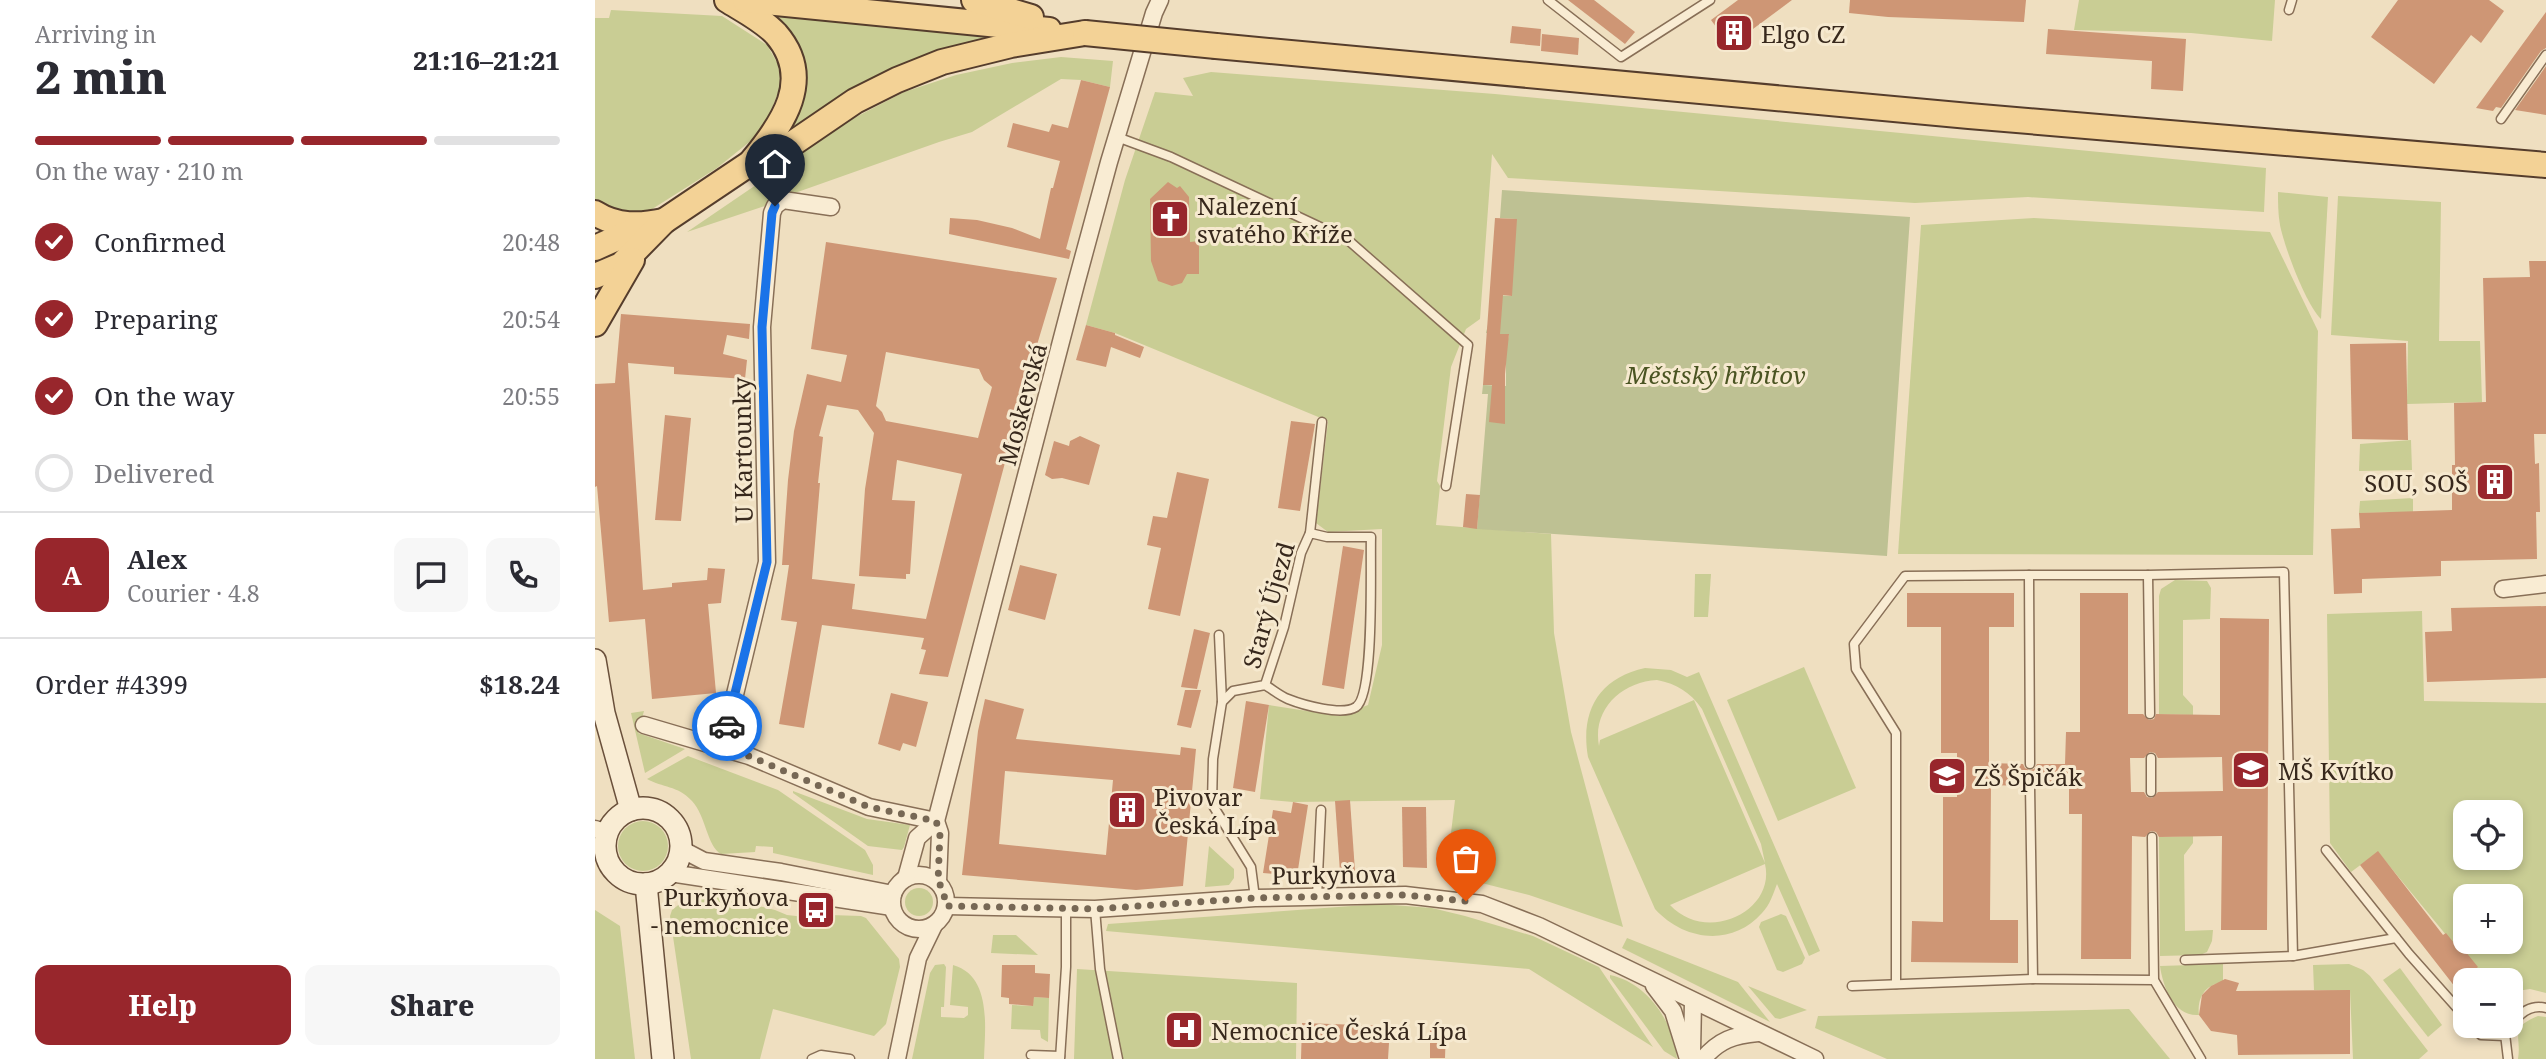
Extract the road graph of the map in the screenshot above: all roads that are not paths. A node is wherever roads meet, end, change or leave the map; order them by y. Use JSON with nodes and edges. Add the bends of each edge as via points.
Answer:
{"nodes":[{"id":1,"x":727,"y":0,"type":"edge"},
{"id":2,"x":745,"y":0,"type":"edge"},
{"id":3,"x":974,"y":0,"type":"edge"},
{"id":4,"x":1160,"y":0,"type":"edge"},
{"id":5,"x":1548,"y":0,"type":"edge"},
{"id":6,"x":1710,"y":0,"type":"edge"},
{"id":7,"x":2292,"y":0,"type":"edge"},
{"id":8,"x":2289,"y":10,"type":"dead end"},
{"id":9,"x":1085,"y":33,"type":"junction"},
{"id":10,"x":2546,"y":55,"type":"edge"},
{"id":11,"x":2501,"y":119,"type":"dead end"},
{"id":12,"x":1117,"y":137,"type":"junction"},
{"id":13,"x":749,"y":164,"type":"junction"},
{"id":14,"x":2546,"y":165,"type":"edge"},
{"id":15,"x":831,"y":207,"type":"dead end"},
{"id":16,"x":595,"y":213,"type":"edge"},
{"id":17,"x":656,"y":223,"type":"junction"},
{"id":18,"x":595,"y":248,"type":"edge"},
{"id":19,"x":640,"y":248,"type":"junction"},
{"id":20,"x":595,"y":276,"type":"edge"},
{"id":21,"x":595,"y":324,"type":"edge"},
{"id":22,"x":1322,"y":422,"type":"dead end"},
{"id":23,"x":1446,"y":486,"type":"dead end"},
{"id":24,"x":1310,"y":533,"type":"junction"},
{"id":25,"x":2029,"y":575,"type":"junction"},
{"id":26,"x":2147,"y":575,"type":"junction"},
{"id":27,"x":2546,"y":584,"type":"edge"},
{"id":28,"x":2503,"y":589,"type":"dead end"},
{"id":29,"x":1219,"y":635,"type":"dead end"},
{"id":30,"x":595,"y":660,"type":"edge"},
{"id":31,"x":1265,"y":685,"type":"junction"},
{"id":32,"x":1222,"y":702,"type":"junction"},
{"id":33,"x":2150,"y":715,"type":"dead end"},
{"id":34,"x":644,"y":725,"type":"dead end"},
{"id":35,"x":722,"y":748,"type":"junction"},
{"id":36,"x":2151,"y":758,"type":"dead end"},
{"id":37,"x":2030,"y":764,"type":"dead end"},
{"id":38,"x":2030,"y":786,"type":"dead end"},
{"id":39,"x":2151,"y":792,"type":"dead end"},
{"id":40,"x":631,"y":810,"type":"junction"},
{"id":41,"x":1321,"y":810,"type":"dead end"},
{"id":42,"x":936,"y":821,"type":"junction"},
{"id":43,"x":601,"y":831,"type":"edge"},
{"id":44,"x":2152,"y":837,"type":"dead end"},
{"id":45,"x":681,"y":849,"type":"junction"},
{"id":46,"x":2326,"y":850,"type":"dead end"},
{"id":47,"x":670,"y":873,"type":"junction"},
{"id":48,"x":906,"y":878,"type":"junction"},
{"id":49,"x":938,"y":882,"type":"junction"},
{"id":50,"x":646,"y":884,"type":"junction"},
{"id":51,"x":1317,"y":897,"type":"junction"},
{"id":52,"x":1255,"y":898,"type":"junction"},
{"id":53,"x":893,"y":900,"type":"junction"},
{"id":54,"x":946,"y":906,"type":"junction"},
{"id":55,"x":1066,"y":909,"type":"junction"},
{"id":56,"x":1095,"y":909,"type":"junction"},
{"id":57,"x":902,"y":923,"type":"junction"},
{"id":58,"x":934,"y":925,"type":"junction"},
{"id":59,"x":2396,"y":938,"type":"junction"},
{"id":60,"x":2293,"y":956,"type":"junction"},
{"id":61,"x":918,"y":958,"type":"junction"},
{"id":62,"x":2185,"y":960,"type":"dead end"},
{"id":63,"x":2033,"y":979,"type":"junction"},
{"id":64,"x":2154,"y":980,"type":"junction"},
{"id":65,"x":1650,"y":981,"type":"junction"},
{"id":66,"x":1896,"y":984,"type":"junction"},
{"id":67,"x":1852,"y":986,"type":"dead end"},
{"id":68,"x":1693,"y":1002,"type":"junction"},
{"id":69,"x":2453,"y":1003,"type":"edge"},
{"id":70,"x":2546,"y":1008,"type":"edge"},
{"id":71,"x":2523,"y":1012,"type":"edge"},
{"id":72,"x":1759,"y":1033,"type":"junction"},
{"id":73,"x":2505,"y":1038,"type":"edge"},
{"id":74,"x":1031,"y":1055,"type":"dead end"},
{"id":75,"x":664,"y":1056,"type":"edge"},
{"id":76,"x":1060,"y":1058,"type":"edge"},
{"id":77,"x":812,"y":1059,"type":"edge"},
{"id":78,"x":850,"y":1059,"type":"edge"},
{"id":79,"x":897,"y":1059,"type":"edge"},
{"id":80,"x":1118,"y":1059,"type":"edge"},
{"id":81,"x":1690,"y":1059,"type":"edge"},
{"id":82,"x":1703,"y":1059,"type":"edge"},
{"id":83,"x":1815,"y":1059,"type":"edge"},
{"id":84,"x":2201,"y":1059,"type":"edge"},
{"id":85,"x":2508,"y":1059,"type":"edge"}],
"edges":[{"from":1,"to":13,"type":"main road","via":[[776,34],[789,54],[793,74],[786,114]]},
{"from":2,"to":9,"type":"main road"},
{"from":3,"to":9,"type":"main road"},
{"from":4,"to":12,"type":"street","name":"Moskevská"},
{"from":5,"to":6,"type":"lane","via":[[1621,57]]},
{"from":7,"to":8,"type":"lane"},
{"from":9,"to":13,"type":"main road","via":[[1011,45],[897,80],[855,101],[786,148]]},
{"from":9,"to":14,"type":"main road","bridge":true},
{"from":10,"to":11,"type":"lane"},
{"from":12,"to":23,"type":"lane","via":[[1171,157],[1349,240],[1468,345]]},
{"from":12,"to":42,"type":"street","name":"Moskevská"},
{"from":13,"to":17,"type":"main road"},
{"from":15,"to":35,"type":"street","name":"U Kartounky","via":[[783,200],[772,213],[762,327],[767,562]]},
{"from":16,"to":17,"type":"main road","via":[[628,225]]},
{"from":17,"to":18,"type":"main road"},
{"from":17,"to":19,"type":"main road"},
{"from":19,"to":20,"type":"main road","via":[[621,265]]},
{"from":19,"to":21,"type":"main road"},
{"from":22,"to":24,"type":"lane"},
{"from":24,"to":31,"type":"lane","name":"Starý Újezd"},
{"from":24,"to":31,"type":"lane","name":"Starý Újezd","via":[[1371,537],[1369,669],[1364,696],[1356,707],[1339,712],[1288,699]]},
{"from":25,"to":26,"type":"lane"},
{"from":25,"to":37,"type":"lane"},
{"from":25,"to":66,"type":"lane","via":[[1905,576],[1854,644],[1856,669],[1896,733]]},
{"from":26,"to":33,"type":"lane"},
{"from":26,"to":60,"type":"lane","via":[[2284,572]]},
{"from":27,"to":28,"type":"street"},
{"from":29,"to":32,"type":"lane"},
{"from":30,"to":40,"type":"main road","via":[[604,713]]},
{"from":31,"to":32,"type":"lane","name":"Starý Újezd","via":[[1233,691]]},
{"from":32,"to":52,"type":"lane","via":[[1212,804],[1251,867]]},
{"from":34,"to":35,"type":"street"},
{"from":35,"to":42,"type":"street","via":[[869,807]]},
{"from":36,"to":39,"type":"lane"},
{"from":38,"to":63,"type":"lane"},
{"from":40,"to":43,"type":"main road"},
{"from":40,"to":45,"type":"main road","via":[[656,810],[667,816],[680,836]]},
{"from":41,"to":51,"type":"lane"},
{"from":42,"to":48,"type":"street","via":[[917,838]]},
{"from":42,"to":49,"type":"street","via":[[940,833]]},
{"from":43,"to":50,"type":"main road","via":[[613,869],[622,878]]},
{"from":44,"to":64,"type":"lane"},
{"from":45,"to":47,"type":"main road"},
{"from":45,"to":53,"type":"street","via":[[704,861],[781,872]]},
{"from":46,"to":59,"type":"lane"},
{"from":47,"to":50,"type":"main road"},
{"from":47,"to":53,"type":"street"},
{"from":48,"to":49,"type":"street","via":[[928,876]]},
{"from":48,"to":53,"type":"street"},
{"from":49,"to":54,"type":"street"},
{"from":50,"to":75,"type":"main road"},
{"from":51,"to":52,"type":"street","name":"Purkyňova"},
{"from":51,"to":65,"type":"street","name":"Purkyňova","via":[[1405,895],[1482,904],[1539,926]]},
{"from":52,"to":56,"type":"street","name":"Purkyňova"},
{"from":53,"to":57,"type":"street"},
{"from":54,"to":55,"type":"street","name":"Purkyňova"},
{"from":54,"to":58,"type":"street"},
{"from":55,"to":56,"type":"street","name":"Purkyňova"},
{"from":55,"to":76,"type":"lane"},
{"from":56,"to":80,"type":"lane","via":[[1100,969]]},
{"from":57,"to":58,"type":"street","via":[[919,929]]},
{"from":57,"to":61,"type":"street"},
{"from":58,"to":61,"type":"street"},
{"from":59,"to":60,"type":"lane"},
{"from":59,"to":69,"type":"lane"},
{"from":60,"to":62,"type":"lane"},
{"from":61,"to":79,"type":"street"},
{"from":63,"to":64,"type":"lane"},
{"from":63,"to":66,"type":"lane"},
{"from":64,"to":84,"type":"lane"},
{"from":65,"to":68,"type":"street","name":"Purkyňova"},
{"from":65,"to":81,"type":"street","via":[[1673,1011]]},
{"from":66,"to":67,"type":"lane"},
{"from":68,"to":72,"type":"street","name":"Purkyňova"},
{"from":68,"to":81,"type":"street"},
{"from":70,"to":71,"type":"lane"},
{"from":72,"to":82,"type":"street","via":[[1735,1035]]},
{"from":72,"to":83,"type":"street","name":"Purkyňova"},
{"from":73,"to":85,"type":"lane"},
{"from":74,"to":76,"type":"lane"},
{"from":77,"to":78,"type":"lane","via":[[821,1055]]}]}
